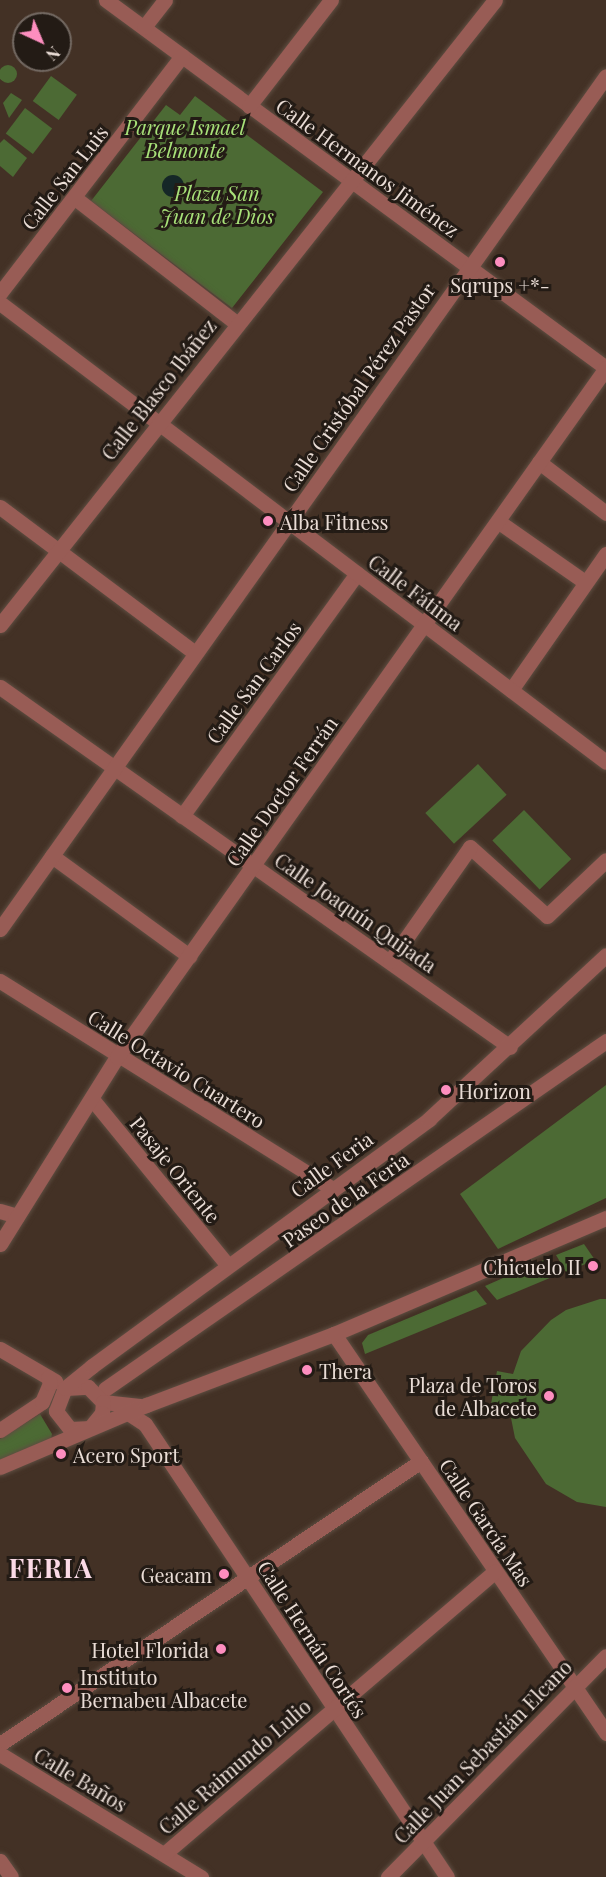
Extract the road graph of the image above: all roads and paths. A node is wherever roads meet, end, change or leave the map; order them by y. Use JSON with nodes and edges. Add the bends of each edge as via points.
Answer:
{"nodes":[{"id":1,"x":106,"y":0,"type":"edge"},
{"id":2,"x":165,"y":0,"type":"edge"},
{"id":3,"x":332,"y":0,"type":"edge"},
{"id":4,"x":495,"y":0,"type":"edge"},
{"id":5,"x":144,"y":27,"type":"junction"},
{"id":6,"x":182,"y":56,"type":"junction"},
{"id":7,"x":606,"y":76,"type":"edge"},
{"id":8,"x":249,"y":106,"type":"junction"},
{"id":9,"x":350,"y":178,"type":"junction"},
{"id":10,"x":75,"y":198,"type":"junction"},
{"id":11,"x":468,"y":266,"type":"junction"},
{"id":12,"x":0,"y":293,"type":"edge"},
{"id":13,"x":0,"y":303,"type":"edge"},
{"id":14,"x":236,"y":323,"type":"junction"},
{"id":15,"x":606,"y":368,"type":"edge"},
{"id":16,"x":159,"y":423,"type":"junction"},
{"id":17,"x":540,"y":462,"type":"junction"},
{"id":18,"x":0,"y":507,"type":"edge"},
{"id":19,"x":606,"y":513,"type":"edge"},
{"id":20,"x":289,"y":522,"type":"junction"},
{"id":21,"x":499,"y":522,"type":"junction"},
{"id":22,"x":57,"y":550,"type":"junction"},
{"id":23,"x":606,"y":554,"type":"edge"},
{"id":24,"x":357,"y":573,"type":"junction"},
{"id":25,"x":585,"y":582,"type":"junction"},
{"id":26,"x":0,"y":625,"type":"edge"},
{"id":27,"x":425,"y":625,"type":"junction"},
{"id":28,"x":195,"y":653,"type":"junction"},
{"id":29,"x":0,"y":687,"type":"edge"},
{"id":30,"x":511,"y":690,"type":"junction"},
{"id":31,"x":606,"y":762,"type":"edge"},
{"id":32,"x":114,"y":768,"type":"junction"},
{"id":33,"x":182,"y":816,"type":"junction"},
{"id":34,"x":52,"y":856,"type":"junction"},
{"id":35,"x":606,"y":860,"type":"edge"},
{"id":36,"x":253,"y":866,"type":"junction"},
{"id":37,"x":0,"y":929,"type":"edge"},
{"id":38,"x":606,"y":955,"type":"edge"},
{"id":39,"x":189,"y":956,"type":"junction"},
{"id":40,"x":390,"y":961,"type":"junction"},
{"id":41,"x":0,"y":981,"type":"edge"},
{"id":42,"x":606,"y":1041,"type":"edge"},
{"id":43,"x":510,"y":1047,"type":"junction"},
{"id":44,"x":117,"y":1057,"type":"junction"},
{"id":45,"x":92,"y":1099,"type":"junction"},
{"id":46,"x":333,"y":1189,"type":"junction"},
{"id":47,"x":0,"y":1211,"type":"edge"},
{"id":48,"x":17,"y":1216,"type":"junction"},
{"id":49,"x":606,"y":1218,"type":"edge"},
{"id":50,"x":0,"y":1244,"type":"edge"},
{"id":51,"x":228,"y":1266,"type":"junction"},
{"id":52,"x":334,"y":1334,"type":"junction"},
{"id":53,"x":0,"y":1349,"type":"edge"},
{"id":54,"x":48,"y":1377,"type":"junction"},
{"id":55,"x":65,"y":1388,"type":"junction"},
{"id":56,"x":104,"y":1396,"type":"junction"},
{"id":57,"x":146,"y":1406,"type":"junction"},
{"id":58,"x":128,"y":1413,"type":"junction"},
{"id":59,"x":90,"y":1428,"type":"junction"},
{"id":60,"x":0,"y":1430,"type":"edge"},
{"id":61,"x":421,"y":1461,"type":"junction"},
{"id":62,"x":0,"y":1467,"type":"edge"},
{"id":63,"x":495,"y":1571,"type":"junction"},
{"id":64,"x":248,"y":1578,"type":"junction"},
{"id":65,"x":606,"y":1656,"type":"edge"},
{"id":66,"x":574,"y":1686,"type":"junction"},
{"id":67,"x":333,"y":1708,"type":"junction"},
{"id":68,"x":606,"y":1733,"type":"edge"},
{"id":69,"x":0,"y":1744,"type":"edge"},
{"id":70,"x":0,"y":1754,"type":"edge"},
{"id":71,"x":423,"y":1841,"type":"junction"},
{"id":72,"x":164,"y":1854,"type":"junction"},
{"id":73,"x":0,"y":1861,"type":"edge"},
{"id":74,"x":11,"y":1877,"type":"edge"},
{"id":75,"x":201,"y":1877,"type":"edge"},
{"id":76,"x":387,"y":1877,"type":"edge"},
{"id":77,"x":447,"y":1877,"type":"edge"}],
"edges":[{"from":1,"to":5,"type":"street","name":"Calle Hermanos Jiménez"},
{"from":2,"to":5,"type":"street"},
{"from":3,"to":8,"type":"street"},
{"from":4,"to":9,"type":"street","name":"Calle Blasco Ibáñez"},
{"from":5,"to":6,"type":"street","name":"Calle Hermanos Jiménez"},
{"from":6,"to":8,"type":"street","name":"Calle Hermanos Jiménez"},
{"from":6,"to":10,"type":"street","name":"Calle San Luis"},
{"from":7,"to":11,"type":"street","name":"Calle Cristóbal Pérez Pastor"},
{"from":8,"to":9,"type":"street","name":"Calle Hermanos Jiménez"},
{"from":9,"to":11,"type":"street","name":"Calle Hermanos Jiménez"},
{"from":9,"to":14,"type":"street","name":"Calle Blasco Ibáñez"},
{"from":10,"to":12,"type":"street","name":"Calle San Luis"},
{"from":10,"to":14,"type":"street"},
{"from":11,"to":15,"type":"street","name":"Calle Hermanos Jiménez"},
{"from":11,"to":20,"type":"street","name":"Calle Cristóbal Pérez Pastor"},
{"from":13,"to":16,"type":"street","name":"Calle Fátima"},
{"from":14,"to":16,"type":"street","name":"Calle Blasco Ibáñez"},
{"from":15,"to":17,"type":"street","name":"Calle Doctor Ferrán"},
{"from":16,"to":20,"type":"street","name":"Calle Fátima"},
{"from":16,"to":22,"type":"street","name":"Calle Blasco Ibáñez"},
{"from":17,"to":19,"type":"street"},
{"from":17,"to":21,"type":"street","name":"Calle Doctor Ferrán"},
{"from":18,"to":22,"type":"street"},
{"from":20,"to":24,"type":"street","name":"Calle Fátima"},
{"from":20,"to":28,"type":"street","name":"Calle Cristóbal Pérez Pastor"},
{"from":21,"to":25,"type":"street"},
{"from":21,"to":27,"type":"street","name":"Calle Doctor Ferrán"},
{"from":22,"to":26,"type":"street","name":"Calle Blasco Ibáñez"},
{"from":22,"to":28,"type":"street"},
{"from":23,"to":25,"type":"street"},
{"from":24,"to":27,"type":"street","name":"Calle Fátima"},
{"from":24,"to":33,"type":"street","name":"Calle San Carlos"},
{"from":25,"to":30,"type":"street"},
{"from":27,"to":30,"type":"street","name":"Calle Fátima"},
{"from":27,"to":36,"type":"street","name":"Calle Doctor Ferrán"},
{"from":28,"to":32,"type":"street","name":"Calle Cristóbal Pérez Pastor"},
{"from":29,"to":32,"type":"street","name":"Calle Joaquín Quijada"},
{"from":30,"to":31,"type":"street","name":"Calle Fátima"},
{"from":32,"to":33,"type":"street","name":"Calle Joaquín Quijada"},
{"from":32,"to":34,"type":"street","name":"Calle Cristóbal Pérez Pastor"},
{"from":33,"to":36,"type":"street","name":"Calle Joaquín Quijada"},
{"from":34,"to":37,"type":"street","name":"Calle Cristóbal Pérez Pastor"},
{"from":34,"to":39,"type":"street"},
{"from":35,"to":40,"type":"street","via":[[547,916],[470,848]]},
{"from":36,"to":39,"type":"street","name":"Calle Doctor Ferrán"},
{"from":36,"to":40,"type":"street","name":"Calle Joaquín Quijada"},
{"from":38,"to":43,"type":"street","name":"Calle Feria"},
{"from":39,"to":44,"type":"street","name":"Calle Doctor Ferrán"},
{"from":40,"to":43,"type":"street","name":"Calle Joaquín Quijada"},
{"from":41,"to":44,"type":"street","name":"Calle Octavio Cuartero"},
{"from":42,"to":56,"type":"street","name":"Paseo de la Feria"},
{"from":43,"to":46,"type":"street","name":"Calle Feria","via":[[429,1119]]},
{"from":44,"to":45,"type":"street","name":"Calle Doctor Ferrán"},
{"from":44,"to":46,"type":"street","name":"Calle Octavio Cuartero"},
{"from":45,"to":48,"type":"street","name":"Calle Doctor Ferrán"},
{"from":45,"to":51,"type":"street","name":"Pasaje Oriente"},
{"from":46,"to":51,"type":"street","name":"Calle Feria"},
{"from":47,"to":48,"type":"street"},
{"from":48,"to":50,"type":"street","name":"Calle Doctor Ferrán"},
{"from":49,"to":52,"type":"street"},
{"from":51,"to":55,"type":"street","name":"Calle Feria"},
{"from":52,"to":57,"type":"street"},
{"from":52,"to":61,"type":"street","name":"Calle García Mas"},
{"from":53,"to":54,"type":"street"},
{"from":54,"to":55,"type":"street"},
{"from":54,"to":60,"type":"street","via":[[50,1383],[42,1402]]},
{"from":55,"to":56,"type":"street","via":[[87,1387]]},
{"from":55,"to":59,"type":"street","via":[[57,1400],[60,1420],[70,1429]]},
{"from":56,"to":57,"type":"street"},
{"from":56,"to":59,"type":"street","via":[[102,1413]]},
{"from":57,"to":58,"type":"street"},
{"from":58,"to":59,"type":"street"},
{"from":58,"to":64,"type":"street","name":"Calle Hernán Cortés","via":[[145,1424]]},
{"from":59,"to":62,"type":"street"},
{"from":61,"to":63,"type":"street","name":"Calle García Mas"},
{"from":61,"to":64,"type":"street"},
{"from":63,"to":66,"type":"street","name":"Calle García Mas"},
{"from":63,"to":67,"type":"street","name":"Calle Raimundo Lulio"},
{"from":64,"to":67,"type":"street","name":"Calle Hernán Cortés"},
{"from":64,"to":69,"type":"street"},
{"from":65,"to":66,"type":"street","name":"Calle Juan Sebastián Elcano"},
{"from":66,"to":68,"type":"street","name":"Calle García Mas"},
{"from":66,"to":71,"type":"street","name":"Calle Juan Sebastián Elcano"},
{"from":67,"to":71,"type":"street","name":"Calle Hernán Cortés"},
{"from":67,"to":72,"type":"street","name":"Calle Raimundo Lulio"},
{"from":70,"to":72,"type":"street","name":"Calle Baños"},
{"from":71,"to":76,"type":"street","name":"Calle Juan Sebastián Elcano"},
{"from":71,"to":77,"type":"street","name":"Calle Hernán Cortés"},
{"from":72,"to":75,"type":"street","name":"Calle Baños"},
{"from":73,"to":74,"type":"street"}]}
